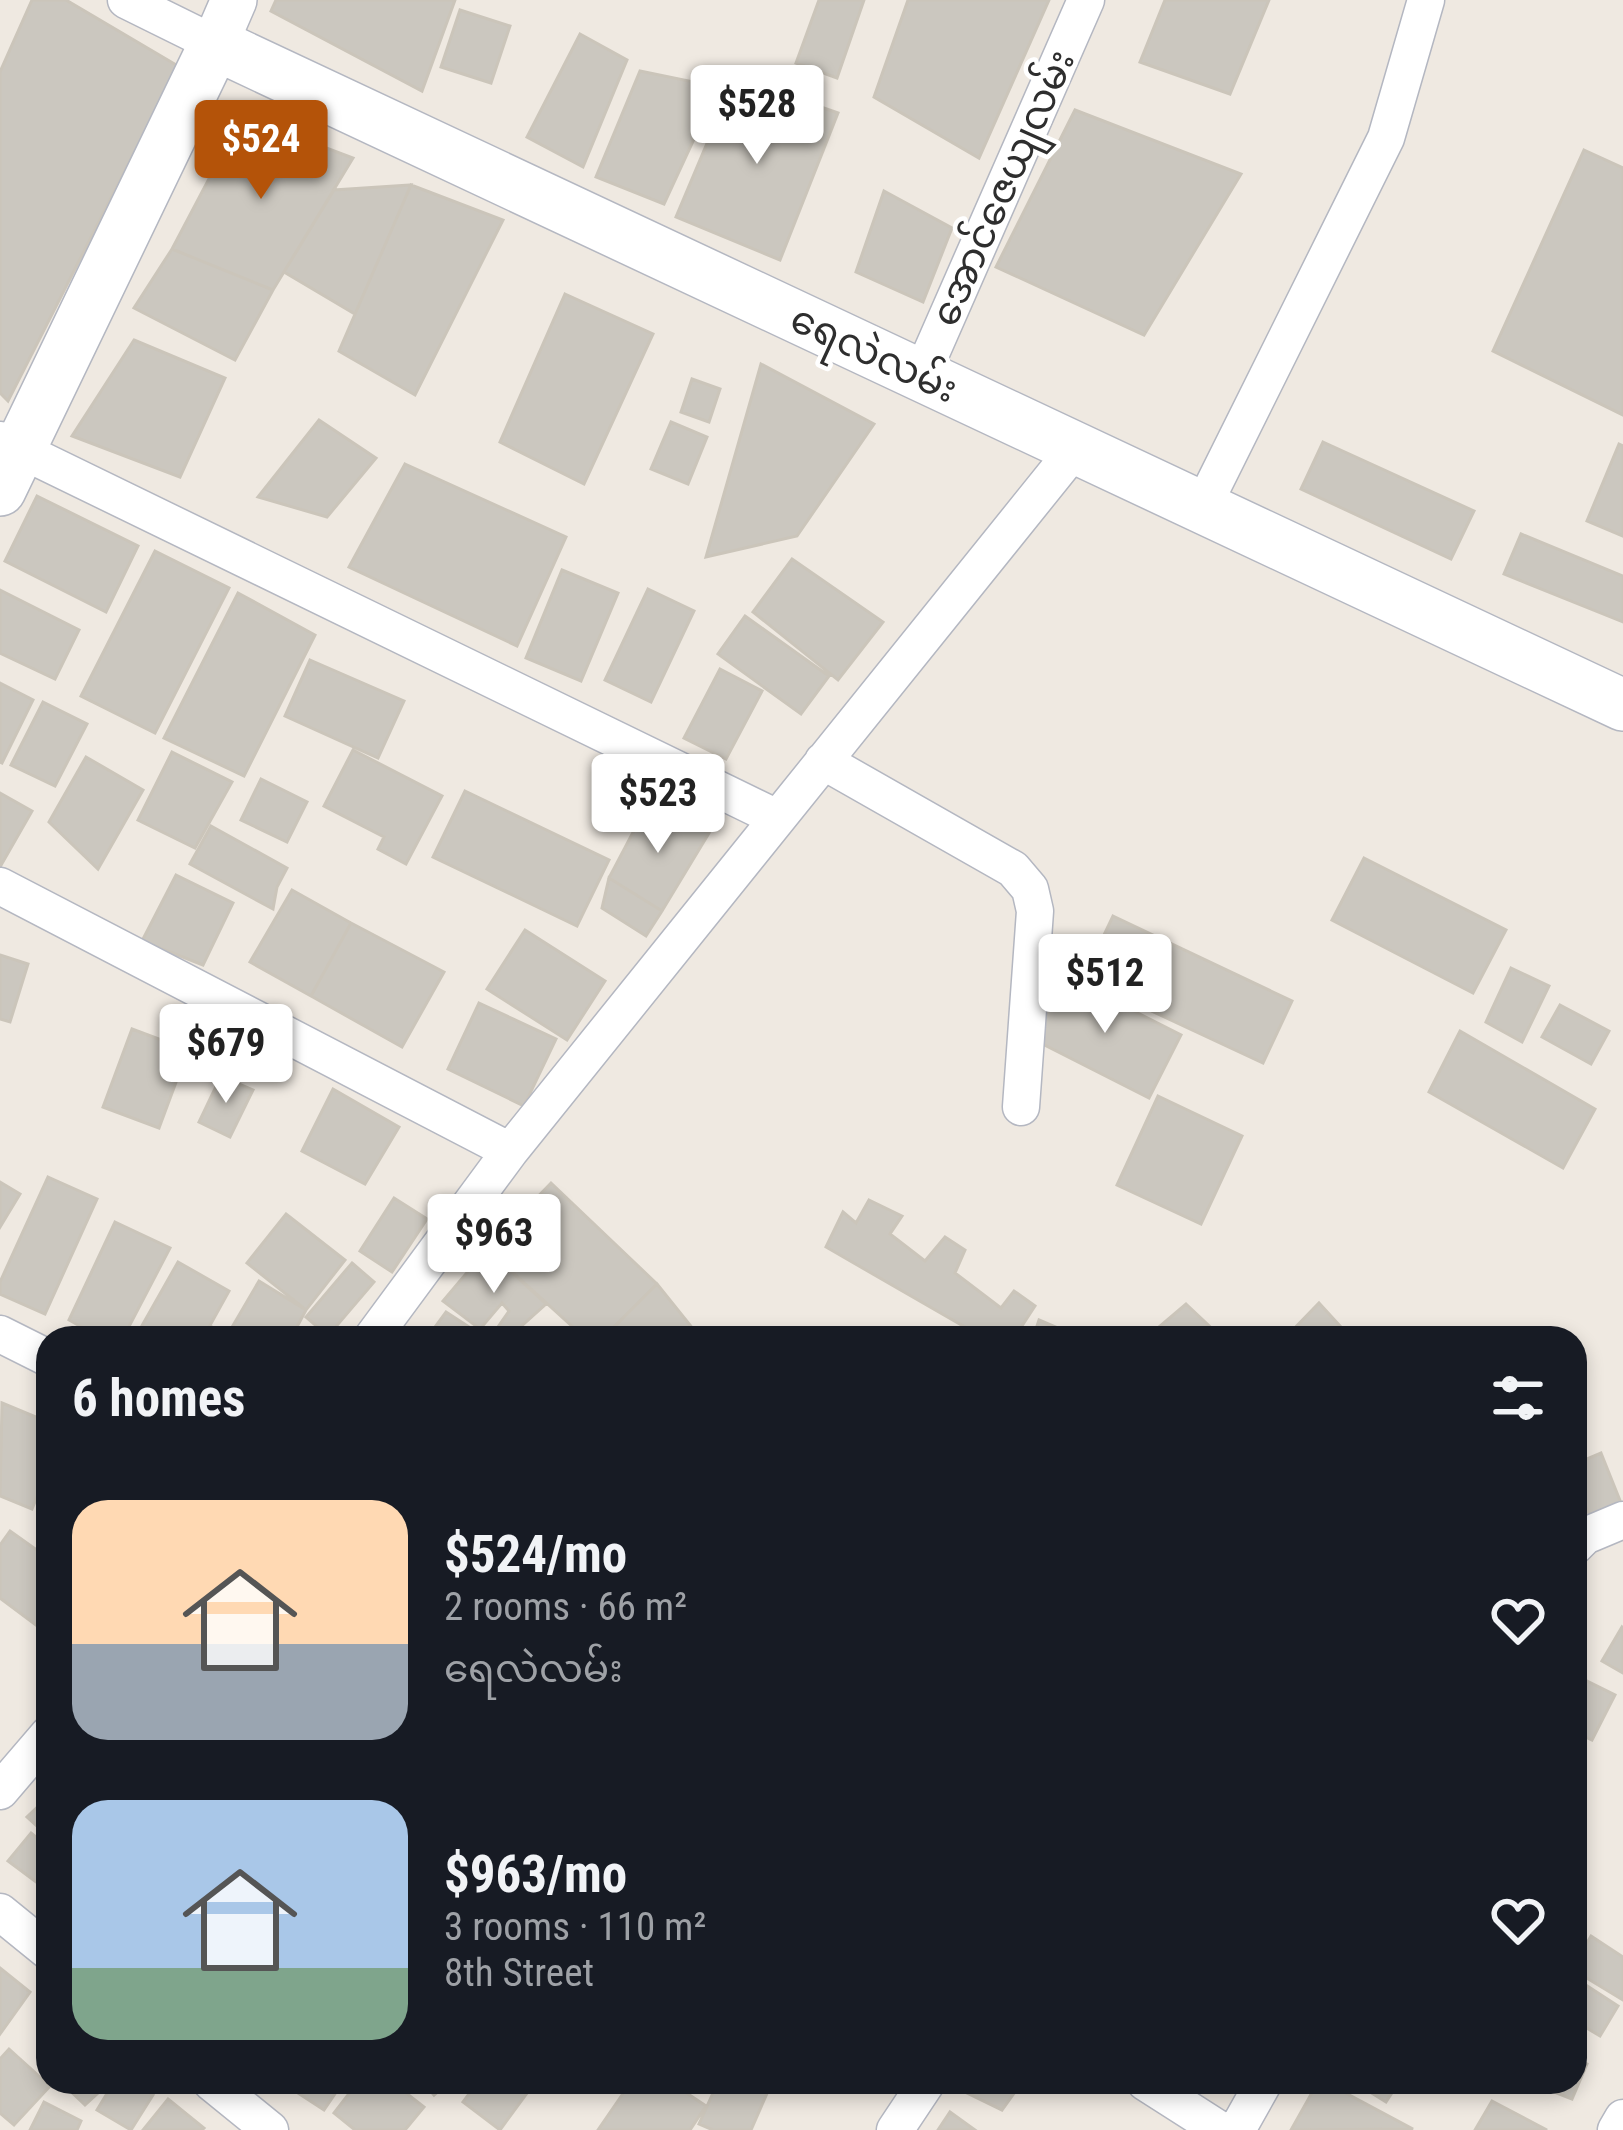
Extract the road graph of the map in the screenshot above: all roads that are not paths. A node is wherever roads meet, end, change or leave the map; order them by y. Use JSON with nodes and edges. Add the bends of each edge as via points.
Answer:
{"nodes":[{"id":1,"x":126,"y":0,"type":"edge"},
{"id":2,"x":1085,"y":0,"type":"edge"},
{"id":3,"x":1426,"y":0,"type":"edge"},
{"id":4,"x":225,"y":22,"type":"edge"},
{"id":5,"x":921,"y":376,"type":"junction"},
{"id":6,"x":1075,"y":448,"type":"junction"},
{"id":7,"x":6,"y":460,"type":"edge"},
{"id":8,"x":1203,"y":506,"type":"junction"},
{"id":9,"x":1623,"y":705,"type":"edge"},
{"id":10,"x":823,"y":761,"type":"junction"},
{"id":11,"x":777,"y":818,"type":"junction"},
{"id":12,"x":0,"y":886,"type":"edge"},
{"id":13,"x":1021,"y":1107,"type":"dead end"},
{"id":14,"x":510,"y":1150,"type":"junction"},
{"id":15,"x":381,"y":1326,"type":"edge"},
{"id":16,"x":0,"y":1334,"type":"edge"},
{"id":17,"x":36,"y":1352,"type":"edge"},
{"id":18,"x":1623,"y":1520,"type":"edge"},
{"id":19,"x":1587,"y":1535,"type":"edge"},
{"id":20,"x":36,"y":1749,"type":"edge"},
{"id":21,"x":0,"y":1791,"type":"edge"},
{"id":22,"x":0,"y":1912,"type":"edge"},
{"id":23,"x":36,"y":1941,"type":"edge"},
{"id":24,"x":226,"y":2094,"type":"edge"},
{"id":25,"x":919,"y":2094,"type":"edge"},
{"id":26,"x":1164,"y":2094,"type":"edge"},
{"id":27,"x":1257,"y":2094,"type":"edge"},
{"id":28,"x":1623,"y":2117,"type":"edge"},
{"id":29,"x":270,"y":2130,"type":"edge"},
{"id":30,"x":895,"y":2130,"type":"edge"},
{"id":31,"x":1220,"y":2130,"type":"edge"},
{"id":32,"x":1237,"y":2130,"type":"edge"},
{"id":33,"x":1616,"y":2130,"type":"edge"}],
"edges":[{"from":1,"to":4,"type":"street","name":"ရေလဲလမ်း"},
{"from":2,"to":5,"type":"street","name":"အောင်ဇေယျလမ်း"},
{"from":3,"to":8,"type":"street","via":[[1386,138]]},
{"from":4,"to":5,"type":"main road","name":"ရေလဲလမ်း"},
{"from":4,"to":7,"type":"main road"},
{"from":5,"to":6,"type":"main road","name":"ရေလဲလမ်း"},
{"from":6,"to":8,"type":"main road","name":"ရေလဲလမ်း"},
{"from":6,"to":10,"type":"street"},
{"from":7,"to":11,"type":"street"},
{"from":8,"to":9,"type":"main road","name":"ရေလဲလမ်း"},
{"from":10,"to":11,"type":"street"},
{"from":10,"to":13,"type":"street","via":[[1013,868],[1030,889]]},
{"from":11,"to":14,"type":"street"},
{"from":12,"to":14,"type":"street"},
{"from":14,"to":15,"type":"street"},
{"from":16,"to":17,"type":"street"},
{"from":18,"to":19,"type":"street"},
{"from":20,"to":21,"type":"street"},
{"from":22,"to":23,"type":"street"},
{"from":24,"to":29,"type":"street"},
{"from":25,"to":30,"type":"street"},
{"from":26,"to":31,"type":"street"},
{"from":27,"to":32,"type":"street"},
{"from":28,"to":33,"type":"street"}]}
